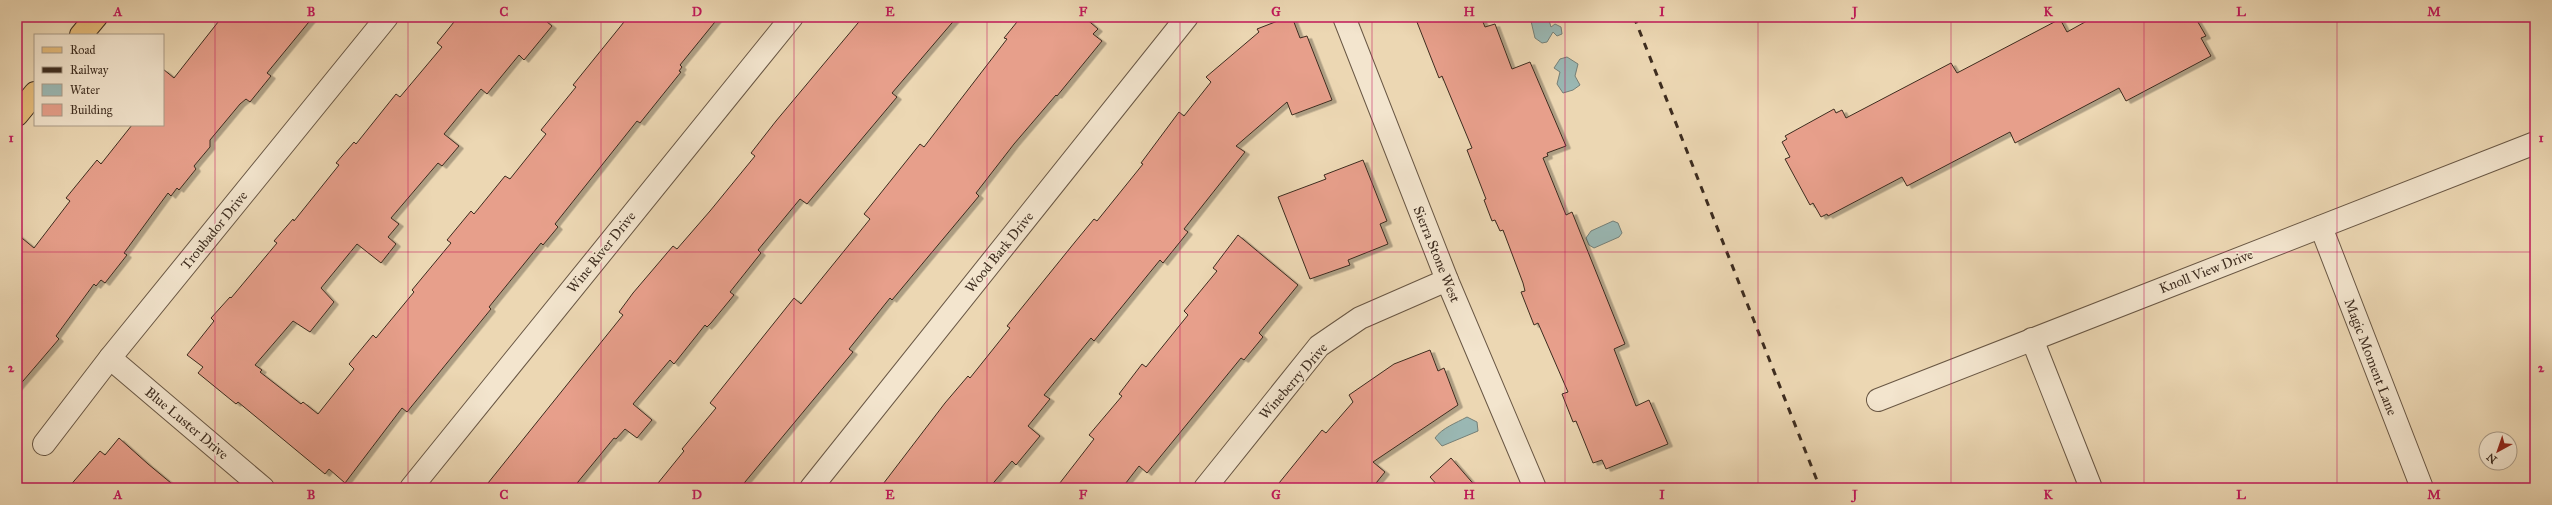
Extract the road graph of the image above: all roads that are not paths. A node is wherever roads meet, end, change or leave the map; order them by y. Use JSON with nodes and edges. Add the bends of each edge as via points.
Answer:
{"nodes":[{"id":1,"x":96,"y":17,"type":"edge"},
{"id":2,"x":387,"y":17,"type":"edge"},
{"id":3,"x":792,"y":17,"type":"edge"},
{"id":4,"x":1187,"y":17,"type":"edge"},
{"id":5,"x":1344,"y":17,"type":"edge"},
{"id":6,"x":82,"y":34,"type":"edge"},
{"id":7,"x":34,"y":94,"type":"edge"},
{"id":8,"x":17,"y":115,"type":"edge"},
{"id":9,"x":2535,"y":144,"type":"edge"},
{"id":10,"x":2320,"y":227,"type":"junction"},
{"id":11,"x":1447,"y":280,"type":"junction"},
{"id":12,"x":2032,"y":339,"type":"junction"},
{"id":13,"x":110,"y":358,"type":"junction"},
{"id":14,"x":1878,"y":400,"type":"dead end"},
{"id":15,"x":44,"y":444,"type":"dead end"},
{"id":16,"x":263,"y":488,"type":"edge"},
{"id":17,"x":411,"y":488,"type":"edge"},
{"id":18,"x":811,"y":488,"type":"edge"},
{"id":19,"x":1204,"y":488,"type":"edge"},
{"id":20,"x":1535,"y":488,"type":"edge"},
{"id":21,"x":2091,"y":488,"type":"edge"},
{"id":22,"x":2422,"y":488,"type":"edge"}],
"edges":[{"from":1,"to":6,"type":"main road"},
{"from":2,"to":13,"type":"street","name":"Troubador Drive"},
{"from":3,"to":17,"type":"street","name":"Wine River Drive"},
{"from":4,"to":18,"type":"street","name":"Wood Bark Drive"},
{"from":5,"to":11,"type":"street","name":"Sierra Stone West"},
{"from":7,"to":8,"type":"main road"},
{"from":9,"to":10,"type":"street","name":"Knoll View Drive"},
{"from":10,"to":12,"type":"street","name":"Knoll View Drive"},
{"from":10,"to":22,"type":"street","name":"Magic Moment Lane"},
{"from":11,"to":19,"type":"street","name":"Wineberry Drive","via":[[1360,318],[1319,346]]},
{"from":11,"to":20,"type":"street","name":"Sierra Stone West"},
{"from":12,"to":14,"type":"street","name":"Knoll View Drive"},
{"from":12,"to":21,"type":"street"},
{"from":13,"to":15,"type":"street","name":"Troubador Drive"},
{"from":13,"to":16,"type":"street","name":"Blue Luster Drive"}]}
